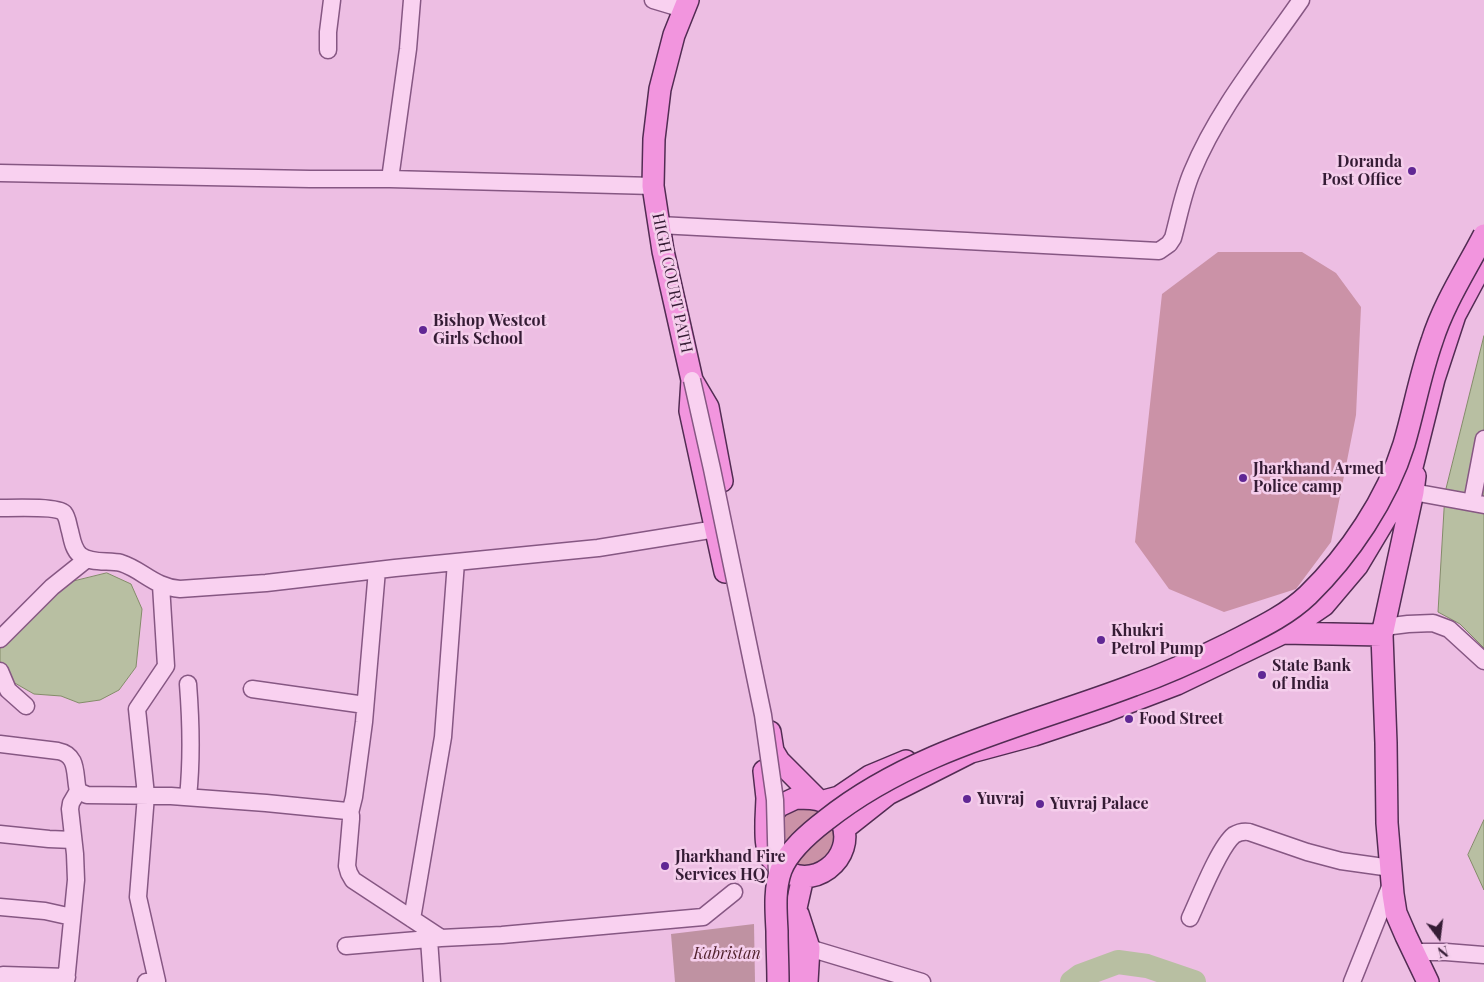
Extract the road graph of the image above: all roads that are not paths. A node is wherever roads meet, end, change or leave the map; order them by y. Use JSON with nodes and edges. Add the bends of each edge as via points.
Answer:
{"nodes":[{"id":1,"x":332,"y":0,"type":"edge"},
{"id":2,"x":412,"y":0,"type":"edge"},
{"id":3,"x":653,"y":0,"type":"edge"},
{"id":4,"x":1301,"y":0,"type":"edge"},
{"id":5,"x":686,"y":5,"type":"edge"},
{"id":6,"x":328,"y":50,"type":"dead end"},
{"id":7,"x":0,"y":173,"type":"edge"},
{"id":8,"x":390,"y":179,"type":"junction"},
{"id":9,"x":652,"y":186,"type":"junction"},
{"id":10,"x":1484,"y":224,"type":"edge"},
{"id":11,"x":659,"y":225,"type":"junction"},
{"id":12,"x":1482,"y":250,"type":"edge"},
{"id":13,"x":692,"y":380,"type":"junction"},
{"id":14,"x":1422,"y":427,"type":"junction"},
{"id":15,"x":1484,"y":439,"type":"edge"},
{"id":16,"x":1413,"y":492,"type":"junction"},
{"id":17,"x":1478,"y":504,"type":"edge"},
{"id":18,"x":0,"y":508,"type":"edge"},
{"id":19,"x":716,"y":529,"type":"junction"},
{"id":20,"x":87,"y":559,"type":"junction"},
{"id":21,"x":456,"y":562,"type":"junction"},
{"id":22,"x":377,"y":570,"type":"junction"},
{"id":23,"x":161,"y":585,"type":"junction"},
{"id":24,"x":1383,"y":631,"type":"junction"},
{"id":25,"x":1283,"y":633,"type":"junction"},
{"id":26,"x":0,"y":639,"type":"edge"},
{"id":27,"x":1484,"y":662,"type":"edge"},
{"id":28,"x":0,"y":671,"type":"edge"},
{"id":29,"x":188,"y":684,"type":"dead end"},
{"id":30,"x":252,"y":689,"type":"dead end"},
{"id":31,"x":365,"y":705,"type":"junction"},
{"id":32,"x":26,"y":706,"type":"dead end"},
{"id":33,"x":0,"y":744,"type":"edge"},
{"id":34,"x":78,"y":791,"type":"junction"},
{"id":35,"x":146,"y":795,"type":"junction"},
{"id":36,"x":188,"y":797,"type":"junction"},
{"id":37,"x":820,"y":799,"type":"junction"},
{"id":38,"x":350,"y":813,"type":"junction"},
{"id":39,"x":845,"y":828,"type":"junction"},
{"id":40,"x":766,"y":830,"type":"junction"},
{"id":41,"x":0,"y":834,"type":"edge"},
{"id":42,"x":73,"y":840,"type":"junction"},
{"id":43,"x":1391,"y":875,"type":"junction"},
{"id":44,"x":803,"y":877,"type":"junction"},
{"id":45,"x":777,"y":882,"type":"junction"},
{"id":46,"x":734,"y":892,"type":"dead end"},
{"id":47,"x":0,"y":907,"type":"edge"},
{"id":48,"x":796,"y":908,"type":"junction"},
{"id":49,"x":72,"y":917,"type":"junction"},
{"id":50,"x":412,"y":918,"type":"junction"},
{"id":51,"x":1190,"y":918,"type":"dead end"},
{"id":52,"x":435,"y":938,"type":"junction"},
{"id":53,"x":346,"y":946,"type":"dead end"},
{"id":54,"x":809,"y":948,"type":"junction"},
{"id":55,"x":1414,"y":952,"type":"junction"},
{"id":56,"x":1484,"y":955,"type":"edge"},
{"id":57,"x":3,"y":975,"type":"dead end"},
{"id":58,"x":67,"y":979,"type":"edge"},
{"id":59,"x":146,"y":982,"type":"edge"},
{"id":60,"x":432,"y":982,"type":"edge"},
{"id":61,"x":772,"y":982,"type":"edge"},
{"id":62,"x":778,"y":982,"type":"edge"},
{"id":63,"x":785,"y":982,"type":"edge"},
{"id":64,"x":790,"y":982,"type":"edge"},
{"id":65,"x":808,"y":982,"type":"edge"},
{"id":66,"x":922,"y":982,"type":"edge"},
{"id":67,"x":1352,"y":982,"type":"edge"},
{"id":68,"x":1428,"y":982,"type":"edge"}],
"edges":[{"from":1,"to":6,"type":"street"},
{"from":2,"to":8,"type":"street"},
{"from":3,"to":5,"type":"street"},
{"from":4,"to":11,"type":"street","via":[[1216,124],[1186,188],[1173,238],[1159,251]]},
{"from":5,"to":9,"type":"main road","name":"HIGH COURT PATH","via":[[674,35],[660,89]]},
{"from":7,"to":8,"type":"street"},
{"from":8,"to":9,"type":"street"},
{"from":9,"to":11,"type":"main road","name":"HIGH COURT PATH"},
{"from":10,"to":12,"type":"main road"},
{"from":11,"to":13,"type":"main road","name":"HIGH COURT PATH"},
{"from":12,"to":14,"type":"main road","via":[[1455,315]]},
{"from":12,"to":37,"type":"main road","via":[[1454,280],[1431,328],[1391,464],[1359,525],[1305,591],[1268,615],[1145,674],[1044,708],[911,759],[870,776],[839,797]]},
{"from":12,"to":45,"type":"main road","bridge":true,"via":[[1445,307],[1432,340],[1394,470],[1364,527],[1308,594],[1273,621],[1186,664],[906,769],[816,828],[788,858]]},
{"from":12,"to":63,"type":"main road","via":[[1435,358],[1400,482],[1353,559],[1314,602],[1278,629],[1205,665],[1156,686],[946,759],[908,776],[860,806],[816,842],[791,878]]},
{"from":13,"to":19,"type":"main road","via":[[690,411]]},
{"from":13,"to":37,"type":"main road","via":[[708,407],[773,750],[779,762]]},
{"from":13,"to":45,"type":"street","bridge":true,"via":[[763,715],[775,800]]},
{"from":14,"to":16,"type":"main road"},
{"from":14,"to":25,"type":"main road","via":[[1409,479],[1357,566],[1324,605]]},
{"from":15,"to":17,"type":"street"},
{"from":16,"to":17,"type":"street"},
{"from":16,"to":24,"type":"main road"},
{"from":18,"to":20,"type":"street","via":[[61,511],[66,516],[76,550]]},
{"from":19,"to":21,"type":"street","via":[[598,548]]},
{"from":19,"to":40,"type":"main road","via":[[755,708],[764,763]]},
{"from":20,"to":23,"type":"street","via":[[127,566]]},
{"from":20,"to":26,"type":"street","via":[[52,587]]},
{"from":21,"to":22,"type":"street"},
{"from":21,"to":50,"type":"street","via":[[443,737]]},
{"from":22,"to":23,"type":"street","via":[[189,589]]},
{"from":22,"to":31,"type":"street"},
{"from":23,"to":35,"type":"street","via":[[166,666],[137,709]]},
{"from":24,"to":25,"type":"main road"},
{"from":24,"to":27,"type":"street","via":[[1408,624],[1432,623],[1449,629]]},
{"from":24,"to":43,"type":"main road"},
{"from":25,"to":39,"type":"main road","via":[[1160,691],[1034,735],[971,752],[888,794]]},
{"from":28,"to":32,"type":"street","via":[[8,690]]},
{"from":29,"to":36,"type":"street","via":[[191,748]]},
{"from":30,"to":31,"type":"street"},
{"from":31,"to":38,"type":"street"},
{"from":33,"to":34,"type":"street","via":[[66,754],[75,769]]},
{"from":34,"to":35,"type":"street","via":[[92,795]]},
{"from":34,"to":42,"type":"street","via":[[70,809]]},
{"from":35,"to":36,"type":"street"},
{"from":35,"to":59,"type":"street","via":[[138,897],[156,981]]},
{"from":36,"to":38,"type":"street"},
{"from":37,"to":39,"type":"main road","via":[[837,812]]},
{"from":37,"to":40,"type":"main road","via":[[796,798],[779,806]]},
{"from":38,"to":50,"type":"street","via":[[349,873],[360,885]]},
{"from":39,"to":44,"type":"main road","via":[[844,846],[836,863],[821,874]]},
{"from":40,"to":44,"type":"main road","via":[[771,858],[785,871]]},
{"from":40,"to":61,"type":"main road","via":[[771,876]]},
{"from":41,"to":42,"type":"street"},
{"from":42,"to":49,"type":"street","via":[[76,880]]},
{"from":43,"to":51,"type":"street","via":[[1240,832],[1230,840],[1217,860]]},
{"from":43,"to":55,"type":"main road","via":[[1396,913]]},
{"from":43,"to":67,"type":"street"},
{"from":44,"to":48,"type":"main road"},
{"from":45,"to":62,"type":"main road","bridge":true},
{"from":46,"to":52,"type":"street","via":[[703,917]]},
{"from":47,"to":49,"type":"street"},
{"from":48,"to":54,"type":"main road"},
{"from":48,"to":64,"type":"main road","via":[[790,946]]},
{"from":49,"to":58,"type":"street"},
{"from":50,"to":52,"type":"street"},
{"from":52,"to":53,"type":"street"},
{"from":52,"to":60,"type":"street"},
{"from":54,"to":65,"type":"main road"},
{"from":54,"to":66,"type":"street"},
{"from":55,"to":56,"type":"street"},
{"from":55,"to":68,"type":"main road"},
{"from":57,"to":58,"type":"street"}]}
